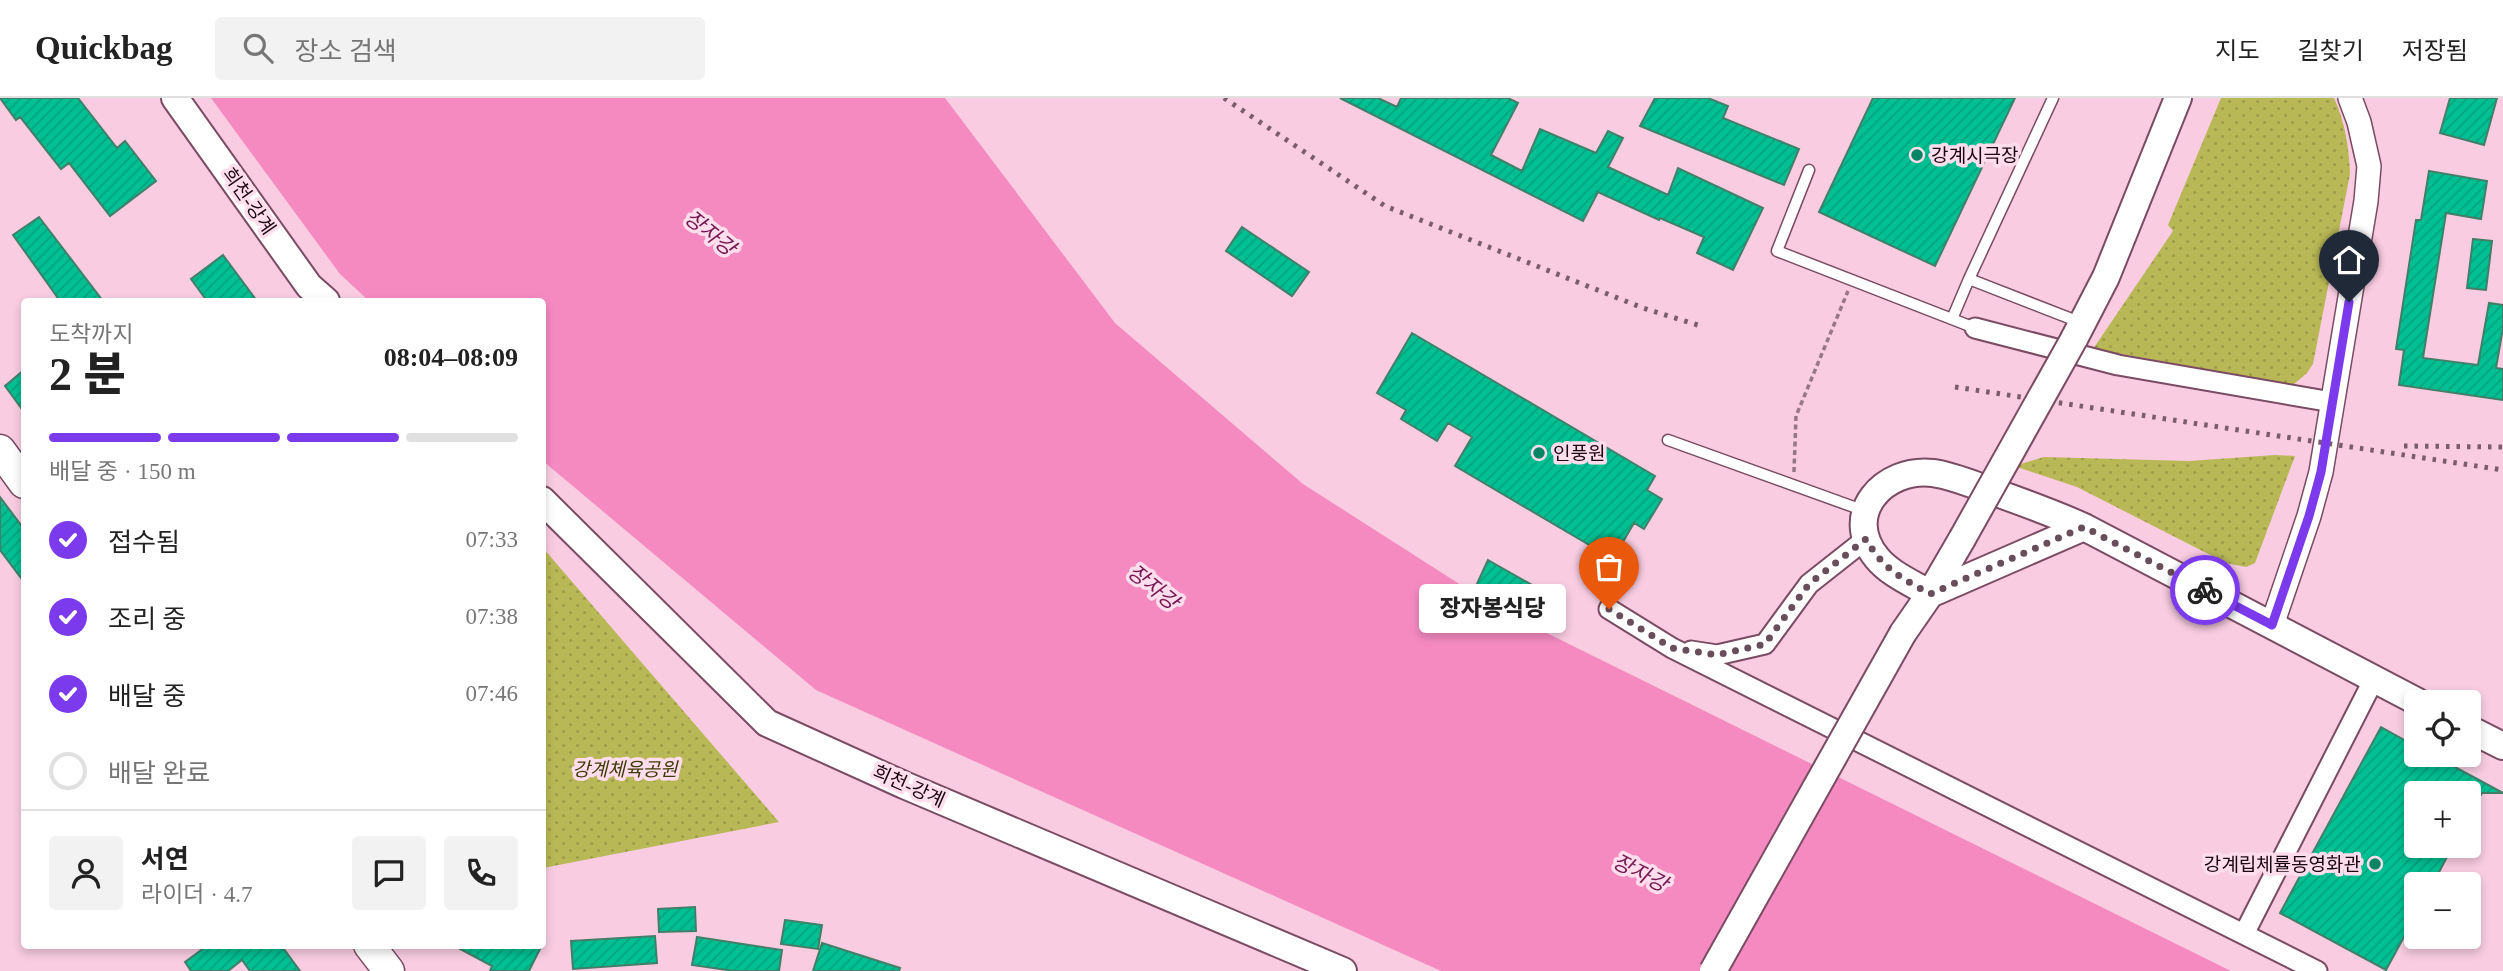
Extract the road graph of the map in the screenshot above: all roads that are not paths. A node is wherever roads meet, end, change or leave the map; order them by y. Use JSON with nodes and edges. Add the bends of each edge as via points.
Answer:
{"nodes":[{"id":1,"x":175,"y":98,"type":"edge"},
{"id":2,"x":2053,"y":98,"type":"edge"},
{"id":3,"x":2178,"y":98,"type":"edge"},
{"id":4,"x":2350,"y":98,"type":"edge"},
{"id":5,"x":1809,"y":170,"type":"dead end"},
{"id":6,"x":1969,"y":279,"type":"junction"},
{"id":7,"x":323,"y":298,"type":"edge"},
{"id":8,"x":1952,"y":319,"type":"junction"},
{"id":9,"x":1975,"y":328,"type":"joint"},
{"id":10,"x":2078,"y":331,"type":"junction"},
{"id":11,"x":2332,"y":402,"type":"junction"},
{"id":12,"x":1668,"y":440,"type":"dead end"},
{"id":13,"x":0,"y":450,"type":"edge"},
{"id":14,"x":21,"y":479,"type":"edge"},
{"id":15,"x":546,"y":504,"type":"edge"},
{"id":16,"x":1866,"y":511,"type":"junction"},
{"id":17,"x":2084,"y":527,"type":"junction"},
{"id":18,"x":1866,"y":539,"type":"junction"},
{"id":19,"x":1930,"y":594,"type":"junction"},
{"id":20,"x":1609,"y":609,"type":"dead end"},
{"id":21,"x":2272,"y":625,"type":"junction"},
{"id":22,"x":1672,"y":648,"type":"junction"},
{"id":23,"x":2374,"y":679,"type":"junction"},
{"id":24,"x":2404,"y":695,"type":"edge"},
{"id":25,"x":2481,"y":735,"type":"edge"},
{"id":26,"x":2503,"y":746,"type":"edge"},
{"id":27,"x":2244,"y":934,"type":"junction"},
{"id":28,"x":372,"y":949,"type":"edge"},
{"id":29,"x":388,"y":971,"type":"edge"},
{"id":30,"x":1343,"y":971,"type":"edge"},
{"id":31,"x":1713,"y":971,"type":"edge"},
{"id":32,"x":2317,"y":971,"type":"edge"}],
"edges":[{"from":1,"to":7,"type":"main road","name":"희천-강계","via":[[309,286]]},
{"from":2,"to":6,"type":"lane"},
{"from":3,"to":10,"type":"main road","via":[[2131,219]]},
{"from":4,"to":11,"type":"street","via":[[2369,166]]},
{"from":5,"to":8,"type":"lane","via":[[1777,251]]},
{"from":6,"to":8,"type":"lane"},
{"from":6,"to":10,"type":"lane"},
{"from":8,"to":9,"type":"lane"},
{"from":9,"to":11,"type":"street","via":[[2118,365]]},
{"from":10,"to":19,"type":"main road","bridge":true},
{"from":11,"to":21,"type":"street","via":[[2321,472]]},
{"from":12,"to":16,"type":"lane"},
{"from":13,"to":14,"type":"main road"},
{"from":15,"to":30,"type":"main road","name":"희천-강계","via":[[767,723]]},
{"from":16,"to":17,"type":"main road","via":[[1889,480],[1932,473],[1960,479]]},
{"from":16,"to":18,"type":"main road"},
{"from":17,"to":19,"type":"main road"},
{"from":17,"to":21,"type":"main road"},
{"from":18,"to":19,"type":"main road","via":[[1893,573]]},
{"from":18,"to":22,"type":"street","via":[[1809,584],[1765,644],[1717,655]]},
{"from":19,"to":31,"type":"main road","bridge":true,"via":[[1903,633]]},
{"from":20,"to":22,"type":"street"},
{"from":21,"to":23,"type":"main road"},
{"from":22,"to":27,"type":"street"},
{"from":23,"to":24,"type":"main road"},
{"from":23,"to":27,"type":"street"},
{"from":25,"to":26,"type":"main road"},
{"from":27,"to":32,"type":"street"},
{"from":28,"to":29,"type":"main road"}]}
